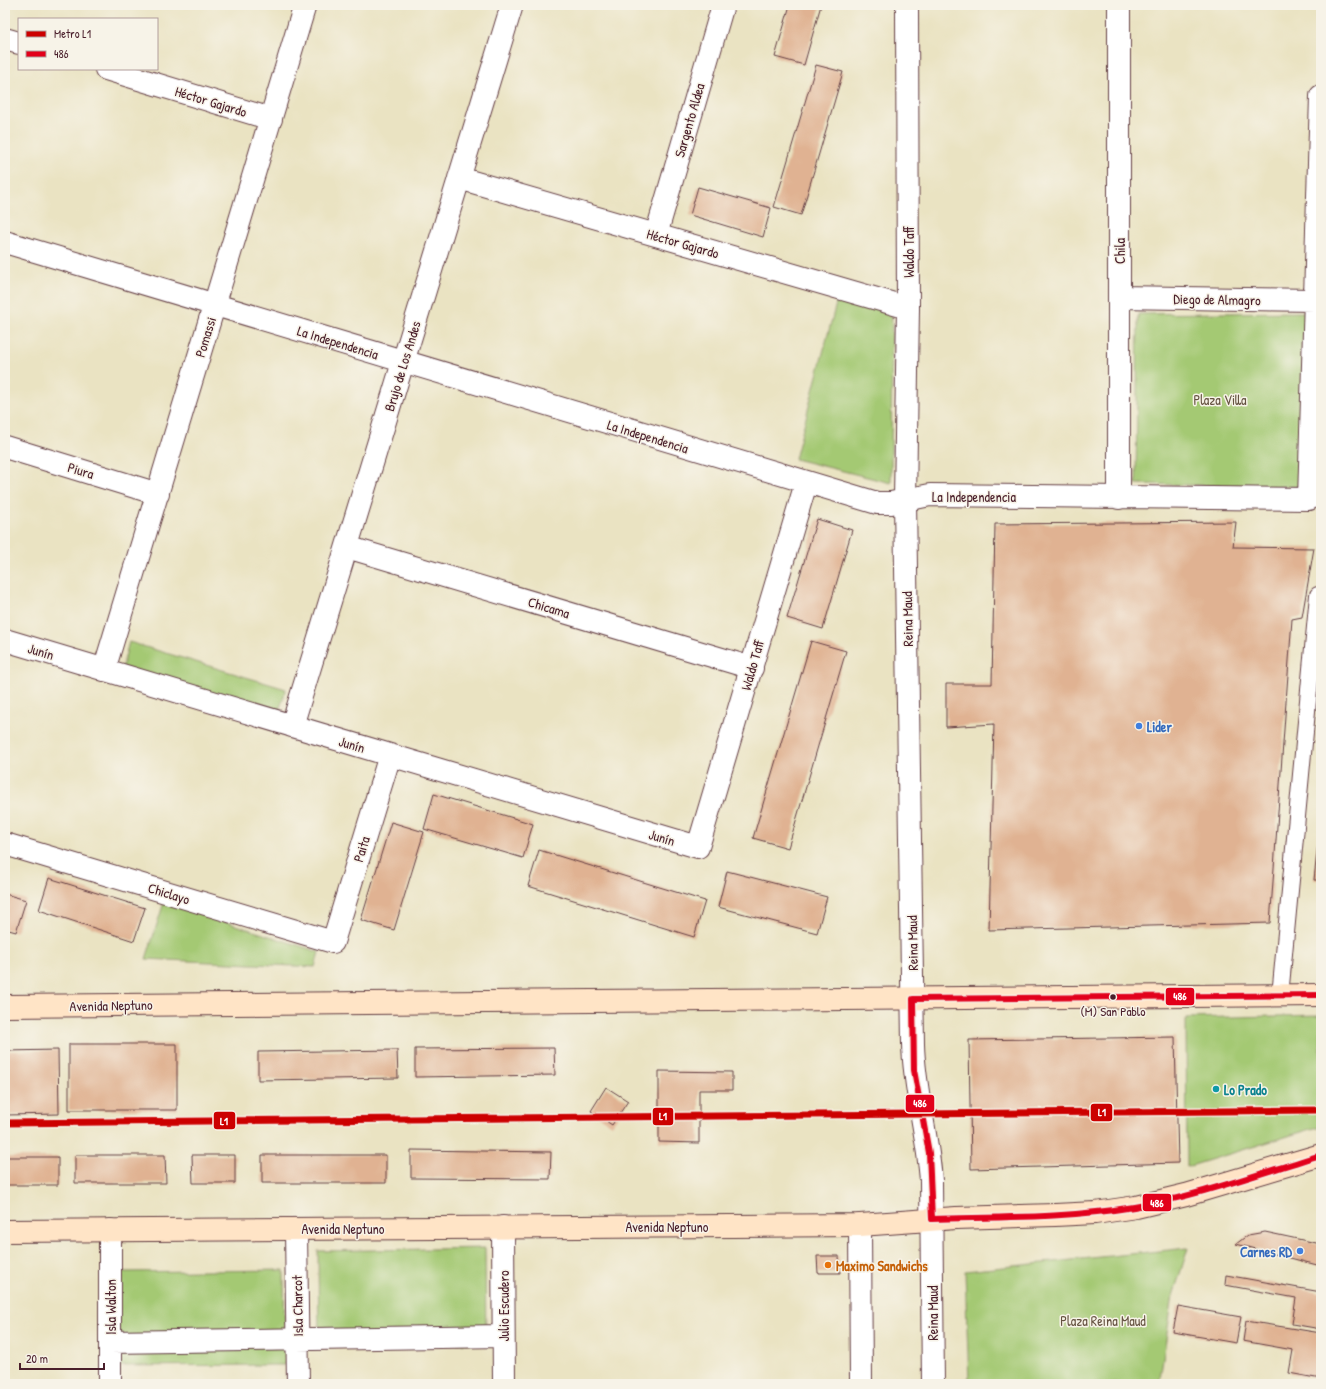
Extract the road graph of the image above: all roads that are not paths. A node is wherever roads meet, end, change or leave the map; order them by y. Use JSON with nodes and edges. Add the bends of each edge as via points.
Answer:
{"nodes":[{"id":1,"x":305,"y":5,"type":"edge"},
{"id":2,"x":512,"y":5,"type":"edge"},
{"id":3,"x":723,"y":5,"type":"edge"},
{"id":4,"x":907,"y":5,"type":"edge"},
{"id":5,"x":1119,"y":5,"type":"edge"},
{"id":6,"x":5,"y":39,"type":"edge"},
{"id":7,"x":18,"y":43,"type":"edge"},
{"id":8,"x":109,"y":70,"type":"edge"},
{"id":9,"x":1321,"y":96,"type":"edge"},
{"id":10,"x":271,"y":119,"type":"junction"},
{"id":11,"x":459,"y":178,"type":"junction"},
{"id":12,"x":656,"y":235,"type":"junction"},
{"id":13,"x":5,"y":242,"type":"edge"},
{"id":14,"x":1119,"y":298,"type":"junction"},
{"id":15,"x":1315,"y":300,"type":"junction"},
{"id":16,"x":214,"y":305,"type":"junction"},
{"id":17,"x":908,"y":308,"type":"junction"},
{"id":18,"x":403,"y":362,"type":"junction"},
{"id":19,"x":5,"y":447,"type":"edge"},
{"id":20,"x":806,"y":483,"type":"junction"},
{"id":21,"x":158,"y":494,"type":"junction"},
{"id":22,"x":1119,"y":498,"type":"junction"},
{"id":23,"x":905,"y":500,"type":"junction"},
{"id":24,"x":347,"y":547,"type":"junction"},
{"id":25,"x":1318,"y":595,"type":"dead end"},
{"id":26,"x":5,"y":640,"type":"edge"},
{"id":27,"x":752,"y":668,"type":"junction"},
{"id":28,"x":104,"y":670,"type":"junction"},
{"id":29,"x":292,"y":726,"type":"junction"},
{"id":30,"x":390,"y":755,"type":"junction"},
{"id":31,"x":5,"y":844,"type":"edge"},
{"id":32,"x":698,"y":848,"type":"joint"},
{"id":33,"x":333,"y":942,"type":"joint"},
{"id":34,"x":1280,"y":996,"type":"junction"},
{"id":35,"x":1321,"y":996,"type":"edge"},
{"id":36,"x":913,"y":999,"type":"junction"},
{"id":37,"x":5,"y":1006,"type":"edge"},
{"id":38,"x":1321,"y":1155,"type":"edge"},
{"id":39,"x":932,"y":1219,"type":"junction"},
{"id":40,"x":860,"y":1225,"type":"junction"},
{"id":41,"x":503,"y":1227,"type":"junction"},
{"id":42,"x":296,"y":1229,"type":"junction"},
{"id":43,"x":110,"y":1230,"type":"junction"},
{"id":44,"x":5,"y":1231,"type":"edge"},
{"id":45,"x":504,"y":1336,"type":"junction"},
{"id":46,"x":297,"y":1338,"type":"junction"},
{"id":47,"x":110,"y":1342,"type":"junction"},
{"id":48,"x":110,"y":1384,"type":"edge"},
{"id":49,"x":298,"y":1384,"type":"edge"},
{"id":50,"x":504,"y":1384,"type":"edge"},
{"id":51,"x":862,"y":1384,"type":"edge"},
{"id":52,"x":933,"y":1384,"type":"edge"}],
"edges":[{"from":1,"to":10,"type":"street","name":"Pomassi"},
{"from":2,"to":11,"type":"street","name":"Brujo de Los Andes"},
{"from":3,"to":12,"type":"street","name":"Sargento Aldea"},
{"from":4,"to":17,"type":"street","name":"Waldo Taff"},
{"from":5,"to":14,"type":"street","name":"Chila"},
{"from":6,"to":7,"type":"street"},
{"from":8,"to":10,"type":"street","name":"Héctor Gajardo"},
{"from":9,"to":15,"type":"street"},
{"from":10,"to":16,"type":"street","name":"Pomassi"},
{"from":11,"to":12,"type":"street","name":"Héctor Gajardo"},
{"from":11,"to":18,"type":"street","name":"Brujo de Los Andes"},
{"from":12,"to":17,"type":"street","name":"Héctor Gajardo"},
{"from":13,"to":16,"type":"street","name":"La Independencia"},
{"from":14,"to":15,"type":"street","name":"Diego de Almagro"},
{"from":14,"to":22,"type":"street","name":"Chila"},
{"from":15,"to":22,"type":"street","name":"La Independencia","via":[[1309,499]]},
{"from":16,"to":18,"type":"street","name":"La Independencia"},
{"from":16,"to":21,"type":"street","name":"Pomassi"},
{"from":17,"to":23,"type":"street","name":"Waldo Taff"},
{"from":18,"to":20,"type":"street","name":"La Independencia"},
{"from":18,"to":24,"type":"street","name":"Brujo de Los Andes"},
{"from":19,"to":21,"type":"street","name":"Piura"},
{"from":20,"to":23,"type":"street","name":"La Independencia","via":[[877,503]]},
{"from":20,"to":27,"type":"street","name":"Waldo Taff"},
{"from":21,"to":28,"type":"street","name":"Pomassi"},
{"from":22,"to":23,"type":"street","name":"La Independencia","via":[[930,495]]},
{"from":23,"to":36,"type":"street","name":"Reina Maud"},
{"from":24,"to":27,"type":"street","name":"Chicama"},
{"from":24,"to":29,"type":"street","name":"Brujo de Los Andes"},
{"from":25,"to":34,"type":"lane"},
{"from":26,"to":28,"type":"street","name":"Junín"},
{"from":27,"to":32,"type":"street","name":"Waldo Taff"},
{"from":28,"to":29,"type":"street","name":"Junín"},
{"from":29,"to":30,"type":"street","name":"Junín"},
{"from":30,"to":32,"type":"street","name":"Junín"},
{"from":30,"to":33,"type":"street","name":"Paita"},
{"from":31,"to":33,"type":"street","name":"Chiclayo"},
{"from":34,"to":35,"type":"main road","name":"Avenida Neptuno"},
{"from":34,"to":36,"type":"main road","name":"Avenida Neptuno"},
{"from":36,"to":37,"type":"main road","name":"Avenida Neptuno"},
{"from":36,"to":39,"type":"street","name":"Reina Maud","via":[[914,1070],[929,1153]]},
{"from":38,"to":39,"type":"main road","name":"Avenida Neptuno","via":[[1136,1207],[1095,1213]]},
{"from":39,"to":40,"type":"main road","name":"Avenida Neptuno"},
{"from":39,"to":52,"type":"street","name":"Reina Maud"},
{"from":40,"to":41,"type":"main road","name":"Avenida Neptuno"},
{"from":40,"to":51,"type":"street"},
{"from":41,"to":42,"type":"main road","name":"Avenida Neptuno"},
{"from":41,"to":45,"type":"street","name":"Julio Escudero"},
{"from":42,"to":43,"type":"main road","name":"Avenida Neptuno"},
{"from":42,"to":46,"type":"street","name":"Isla Charcot"},
{"from":43,"to":44,"type":"main road","name":"Avenida Neptuno"},
{"from":43,"to":47,"type":"street","name":"Isla Walton"},
{"from":45,"to":46,"type":"street"},
{"from":45,"to":50,"type":"street","name":"Julio Escudero"},
{"from":46,"to":47,"type":"street"},
{"from":46,"to":49,"type":"street","name":"Isla Charcot"},
{"from":47,"to":48,"type":"street","name":"Isla Walton"}]}
